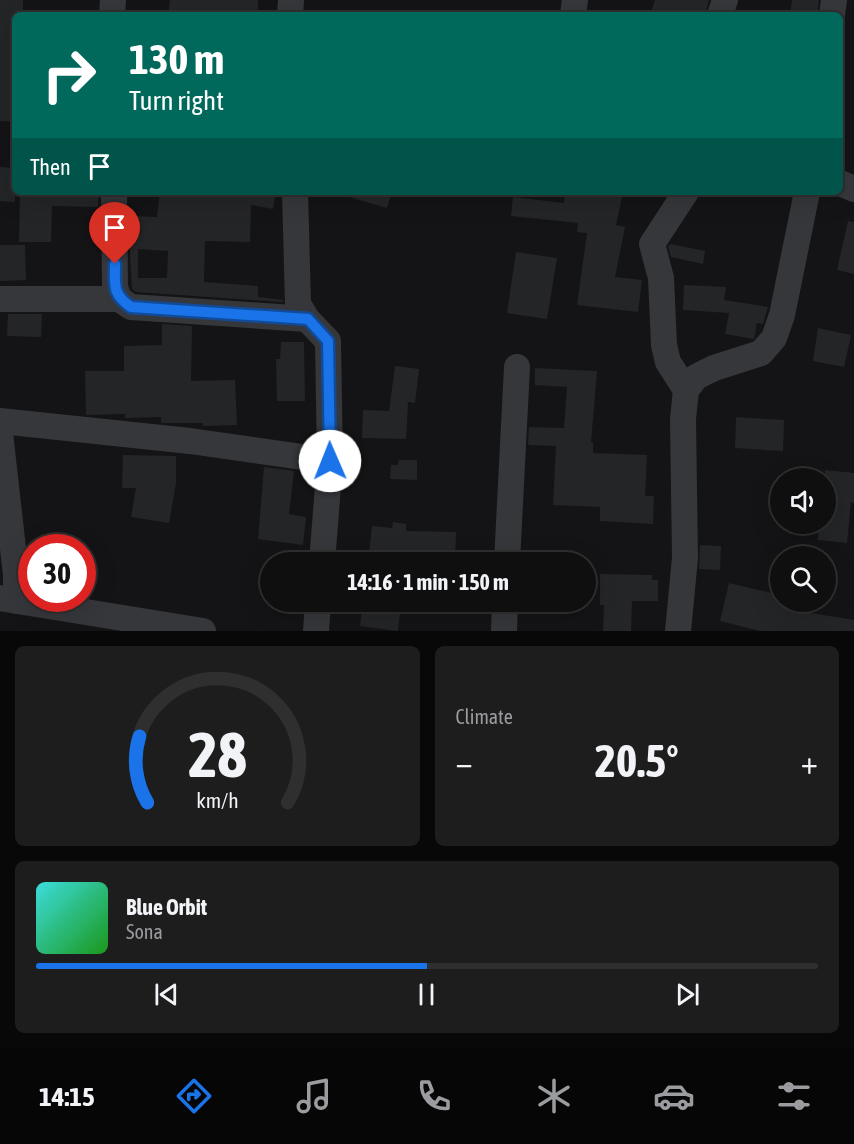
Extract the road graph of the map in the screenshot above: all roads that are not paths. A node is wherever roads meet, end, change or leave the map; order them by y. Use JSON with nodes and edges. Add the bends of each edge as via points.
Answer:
{"nodes":[{"id":1,"x":114,"y":195,"type":"edge"},
{"id":2,"x":295,"y":195,"type":"edge"},
{"id":3,"x":684,"y":195,"type":"edge"},
{"id":4,"x":806,"y":195,"type":"edge"},
{"id":5,"x":0,"y":299,"type":"edge"},
{"id":6,"x":119,"y":299,"type":"junction"},
{"id":7,"x":308,"y":319,"type":"junction"},
{"id":8,"x":517,"y":366,"type":"dead end"},
{"id":9,"x":686,"y":390,"type":"junction"},
{"id":10,"x":0,"y":421,"type":"edge"},
{"id":11,"x":0,"y":434,"type":"edge"},
{"id":12,"x":330,"y":461,"type":"junction"},
{"id":13,"x":322,"y":552,"type":"edge"},
{"id":14,"x":508,"y":552,"type":"edge"},
{"id":15,"x":8,"y":599,"type":"edge"},
{"id":16,"x":317,"y":612,"type":"edge"},
{"id":17,"x":505,"y":612,"type":"edge"},
{"id":18,"x":90,"y":622,"type":"edge"},
{"id":19,"x":203,"y":631,"type":"edge"},
{"id":20,"x":316,"y":631,"type":"edge"},
{"id":21,"x":504,"y":631,"type":"edge"},
{"id":22,"x":678,"y":631,"type":"edge"}],
"edges":[{"from":1,"to":6,"type":"street","via":[[115,287]]},
{"from":2,"to":7,"type":"street","via":[[298,304]]},
{"from":3,"to":9,"type":"street","via":[[652,244],[661,278],[664,345],[668,362]]},
{"from":4,"to":9,"type":"street","via":[[774,338],[761,353],[714,368],[696,377]]},
{"from":5,"to":6,"type":"street"},
{"from":6,"to":7,"type":"street","via":[[131,307]]},
{"from":7,"to":12,"type":"street","via":[[328,341]]},
{"from":8,"to":14,"type":"street"},
{"from":9,"to":22,"type":"street","via":[[685,558]]},
{"from":10,"to":12,"type":"street","via":[[190,441]]},
{"from":11,"to":15,"type":"street","via":[[16,575]]},
{"from":12,"to":13,"type":"street"},
{"from":15,"to":18,"type":"street"},
{"from":16,"to":20,"type":"street"},
{"from":17,"to":21,"type":"street"},
{"from":18,"to":19,"type":"street"}]}
